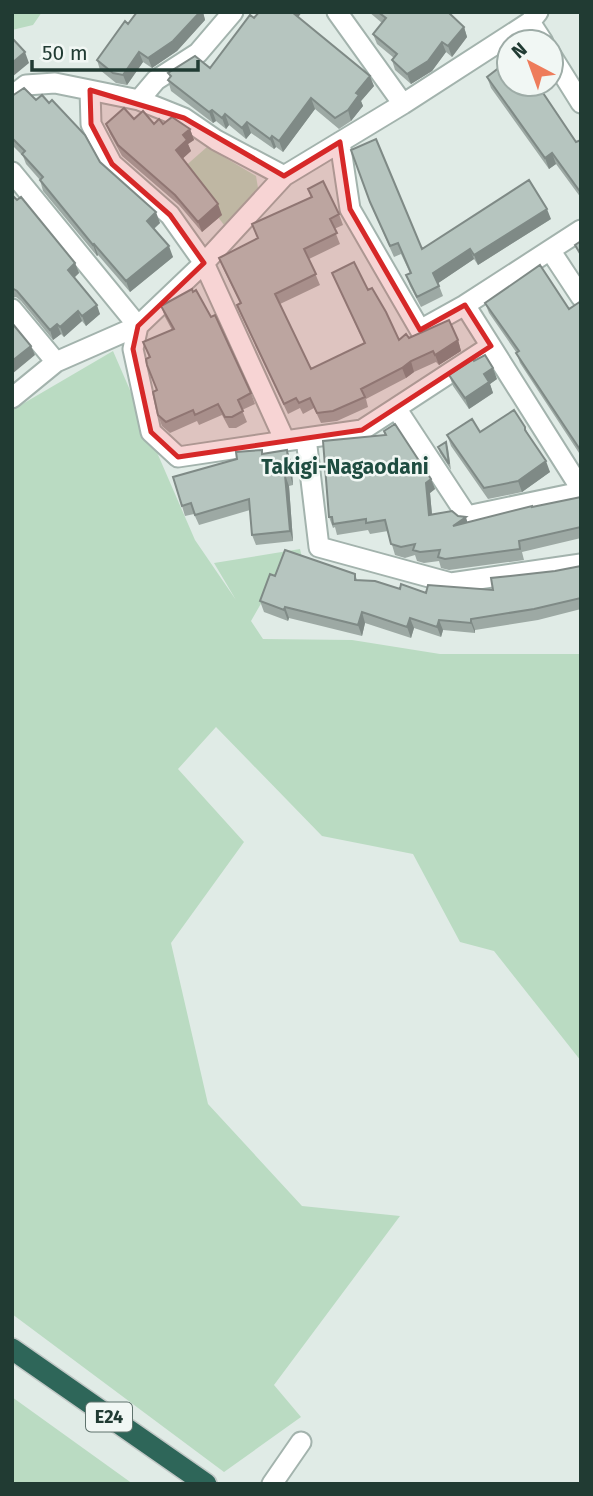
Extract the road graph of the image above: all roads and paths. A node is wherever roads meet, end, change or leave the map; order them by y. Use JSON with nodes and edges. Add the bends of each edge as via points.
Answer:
{"nodes":[{"id":1,"x":337,"y":12,"type":"edge"},
{"id":2,"x":224,"y":15,"type":"edge"},
{"id":3,"x":534,"y":17,"type":"edge"},
{"id":4,"x":565,"y":77,"type":"edge"},
{"id":5,"x":90,"y":90,"type":"junction"},
{"id":6,"x":12,"y":96,"type":"edge"},
{"id":7,"x":139,"y":100,"type":"junction"},
{"id":8,"x":581,"y":103,"type":"edge"},
{"id":9,"x":403,"y":104,"type":"junction"},
{"id":10,"x":340,"y":142,"type":"junction"},
{"id":11,"x":12,"y":172,"type":"edge"},
{"id":12,"x":284,"y":176,"type":"junction"},
{"id":13,"x":581,"y":230,"type":"edge"},
{"id":14,"x":551,"y":250,"type":"junction"},
{"id":15,"x":204,"y":263,"type":"junction"},
{"id":16,"x":581,"y":297,"type":"edge"},
{"id":17,"x":465,"y":305,"type":"junction"},
{"id":18,"x":12,"y":309,"type":"edge"},
{"id":19,"x":138,"y":326,"type":"junction"},
{"id":20,"x":491,"y":346,"type":"junction"},
{"id":21,"x":56,"y":362,"type":"junction"},
{"id":22,"x":12,"y":398,"type":"edge"},
{"id":23,"x":396,"y":408,"type":"junction"},
{"id":24,"x":306,"y":438,"type":"junction"},
{"id":25,"x":285,"y":441,"type":"junction"},
{"id":26,"x":581,"y":491,"type":"edge"},
{"id":27,"x":581,"y":564,"type":"edge"},
{"id":28,"x":12,"y":1349,"type":"edge"},
{"id":29,"x":12,"y":1366,"type":"edge"},
{"id":30,"x":301,"y":1442,"type":"dead end"},
{"id":31,"x":181,"y":1484,"type":"edge"},
{"id":32,"x":206,"y":1484,"type":"edge"},
{"id":33,"x":272,"y":1484,"type":"edge"}],
"edges":[{"from":1,"to":9,"type":"street"},
{"from":2,"to":7,"type":"street","via":[[198,53],[156,80]]},
{"from":3,"to":9,"type":"street"},
{"from":4,"to":8,"type":"street"},
{"from":5,"to":6,"type":"street","via":[[55,83],[26,85]]},
{"from":5,"to":7,"type":"street"},
{"from":5,"to":15,"type":"street","via":[[91,124],[112,164],[170,215]]},
{"from":7,"to":12,"type":"street","via":[[184,118]]},
{"from":9,"to":10,"type":"street"},
{"from":10,"to":12,"type":"street"},
{"from":10,"to":17,"type":"street","via":[[350,209],[420,330]]},
{"from":11,"to":19,"type":"street"},
{"from":12,"to":15,"type":"street"},
{"from":13,"to":14,"type":"street"},
{"from":14,"to":16,"type":"street"},
{"from":14,"to":17,"type":"street"},
{"from":15,"to":19,"type":"street"},
{"from":15,"to":25,"type":"street"},
{"from":17,"to":20,"type":"street"},
{"from":18,"to":21,"type":"street"},
{"from":19,"to":21,"type":"street"},
{"from":19,"to":25,"type":"street","via":[[133,349],[151,432],[178,457]]},
{"from":20,"to":23,"type":"street"},
{"from":20,"to":26,"type":"street"},
{"from":21,"to":22,"type":"street"},
{"from":23,"to":24,"type":"street","via":[[362,430]]},
{"from":23,"to":26,"type":"street","via":[[467,516]]},
{"from":24,"to":25,"type":"street"},
{"from":24,"to":27,"type":"street","via":[[319,547],[451,583]]},
{"from":28,"to":32,"type":"highway","number":"E24"},
{"from":29,"to":31,"type":"highway","number":"E24"},
{"from":30,"to":33,"type":"street"}]}
